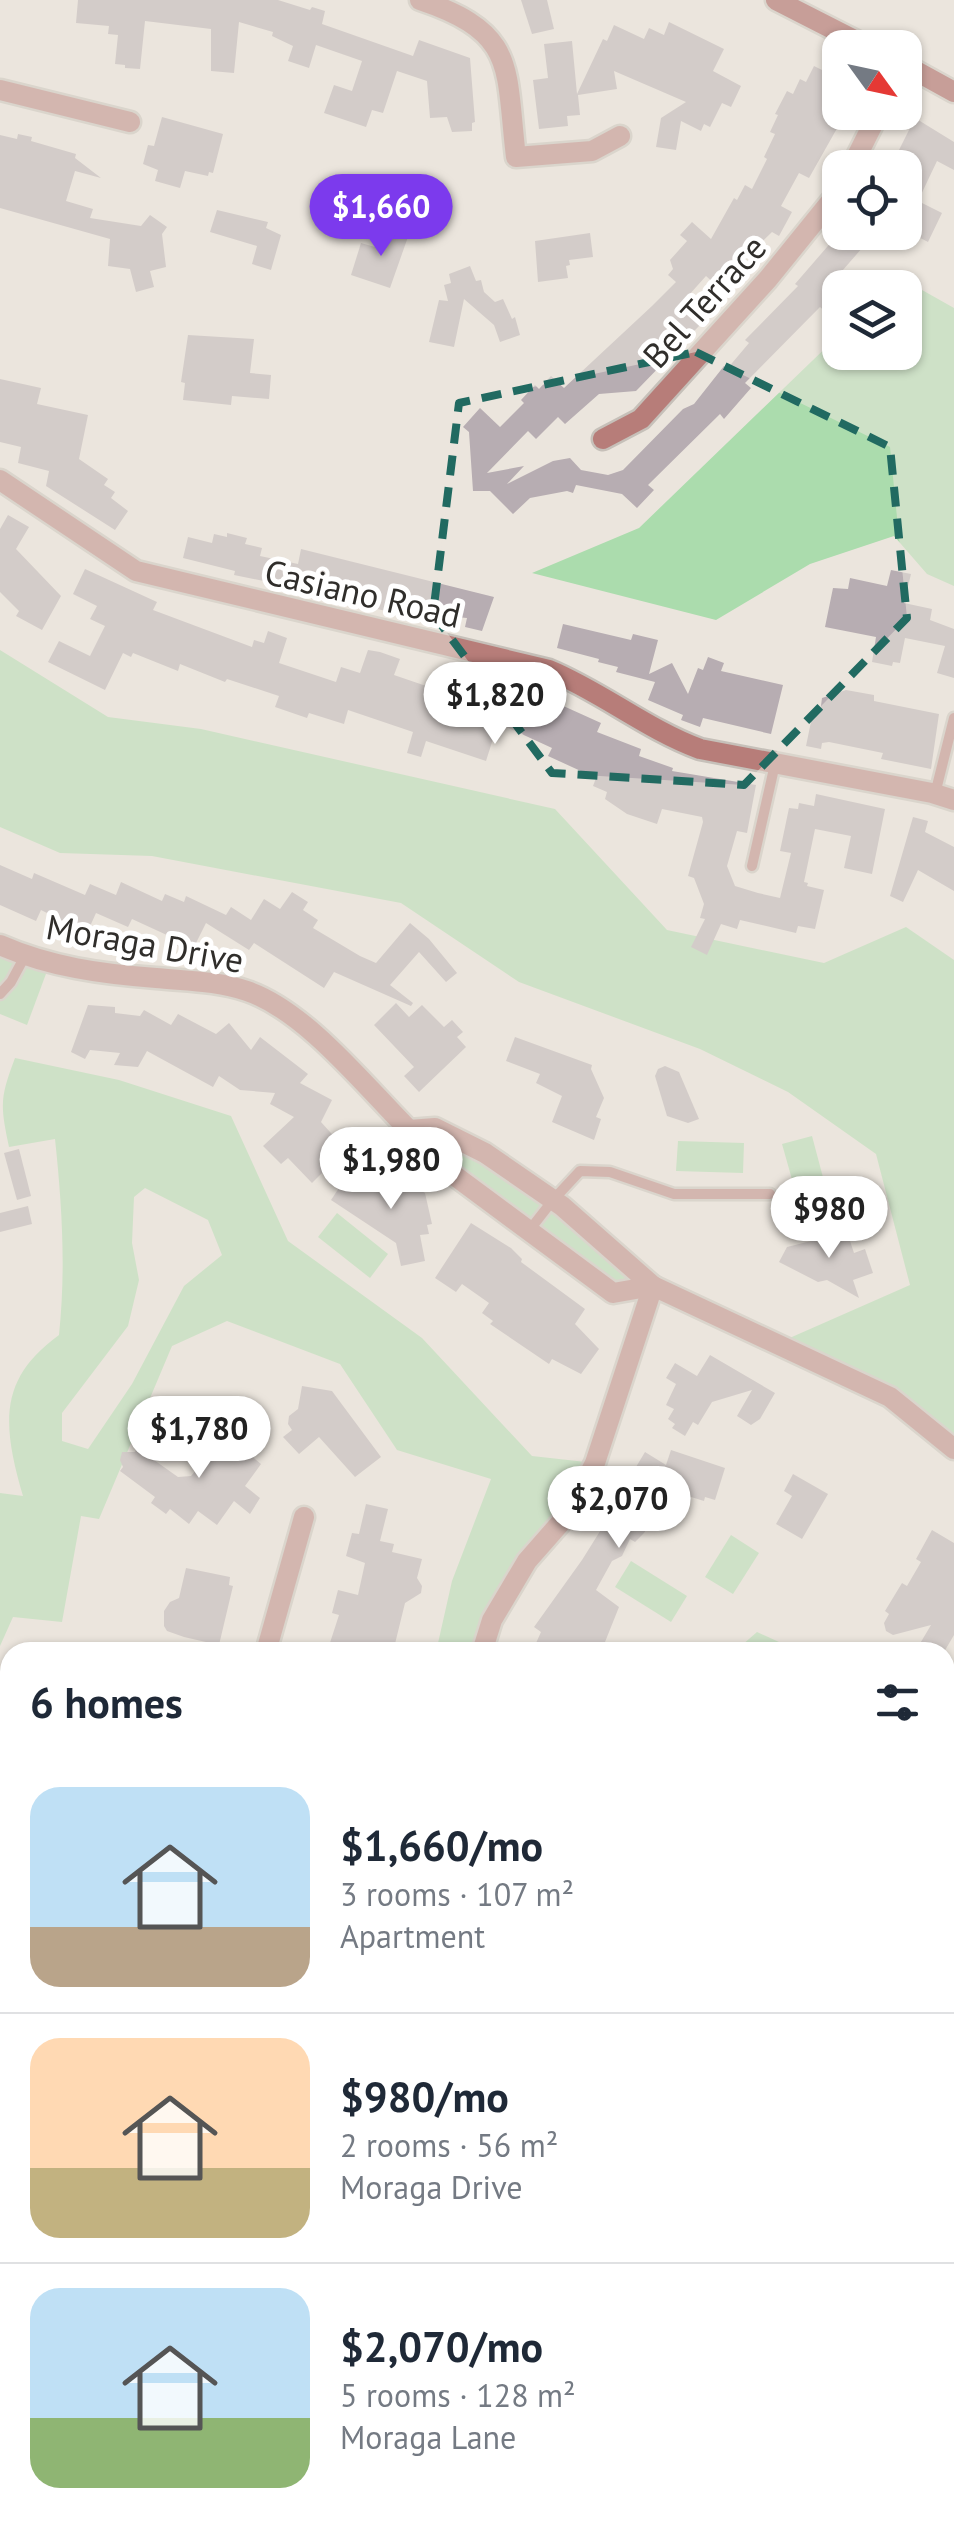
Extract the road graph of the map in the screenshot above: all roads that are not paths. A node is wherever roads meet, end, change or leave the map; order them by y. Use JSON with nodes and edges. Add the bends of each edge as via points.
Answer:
{"nodes":[{"id":1,"x":420,"y":0,"type":"edge"},
{"id":2,"x":776,"y":0,"type":"edge"},
{"id":3,"x":835,"y":30,"type":"edge"},
{"id":4,"x":922,"y":74,"type":"edge"},
{"id":5,"x":0,"y":90,"type":"edge"},
{"id":6,"x":954,"y":92,"type":"edge"},
{"id":7,"x":130,"y":122,"type":"dead end"},
{"id":8,"x":620,"y":136,"type":"dead end"},
{"id":9,"x":822,"y":212,"type":"edge"},
{"id":10,"x":603,"y":439,"type":"dead end"},
{"id":11,"x":0,"y":480,"type":"edge"},
{"id":12,"x":954,"y":718,"type":"edge"},
{"id":13,"x":775,"y":763,"type":"junction"},
{"id":14,"x":945,"y":797,"type":"edge"},
{"id":15,"x":752,"y":866,"type":"dead end"},
{"id":16,"x":0,"y":944,"type":"edge"},
{"id":17,"x":25,"y":956,"type":"junction"},
{"id":18,"x":0,"y":994,"type":"edge"},
{"id":19,"x":409,"y":1130,"type":"junction"},
{"id":20,"x":770,"y":1194,"type":"dead end"},
{"id":21,"x":552,"y":1200,"type":"junction"},
{"id":22,"x":527,"y":1233,"type":"junction"},
{"id":23,"x":653,"y":1286,"type":"junction"},
{"id":24,"x":954,"y":1449,"type":"edge"},
{"id":25,"x":304,"y":1517,"type":"dead end"},
{"id":26,"x":269,"y":1642,"type":"edge"},
{"id":27,"x":485,"y":1642,"type":"edge"}],
"edges":[{"from":1,"to":8,"type":"street","via":[[478,26],[498,48],[516,158],[592,151]]},
{"from":2,"to":3,"type":"main road"},
{"from":4,"to":6,"type":"main road"},
{"from":5,"to":7,"type":"street"},
{"from":9,"to":10,"type":"street","name":"Bel Terrace","via":[[642,419]]},
{"from":11,"to":13,"type":"street","name":"Casiano Road","via":[[136,572],[549,670],[664,735]]},
{"from":12,"to":14,"type":"lane"},
{"from":13,"to":14,"type":"street","name":"Casiano Road"},
{"from":13,"to":15,"type":"lane"},
{"from":16,"to":17,"type":"street","name":"Moraga Drive"},
{"from":17,"to":18,"type":"lane"},
{"from":17,"to":19,"type":"street","name":"Moraga Drive","via":[[249,992],[292,1013]]},
{"from":19,"to":21,"type":"street","name":"Moraga Drive","via":[[435,1128]]},
{"from":19,"to":22,"type":"street","name":"Moraga Drive","via":[[420,1150]]},
{"from":20,"to":21,"type":"lane","via":[[674,1194],[610,1172],[580,1172]]},
{"from":21,"to":22,"type":"lane"},
{"from":21,"to":23,"type":"street","name":"Moraga Drive"},
{"from":22,"to":23,"type":"street","name":"Moraga Drive","via":[[613,1293]]},
{"from":23,"to":24,"type":"street","name":"Moraga Drive","via":[[890,1398]]},
{"from":23,"to":27,"type":"street","via":[[595,1463],[570,1512],[526,1561]]},
{"from":25,"to":26,"type":"street"}]}
